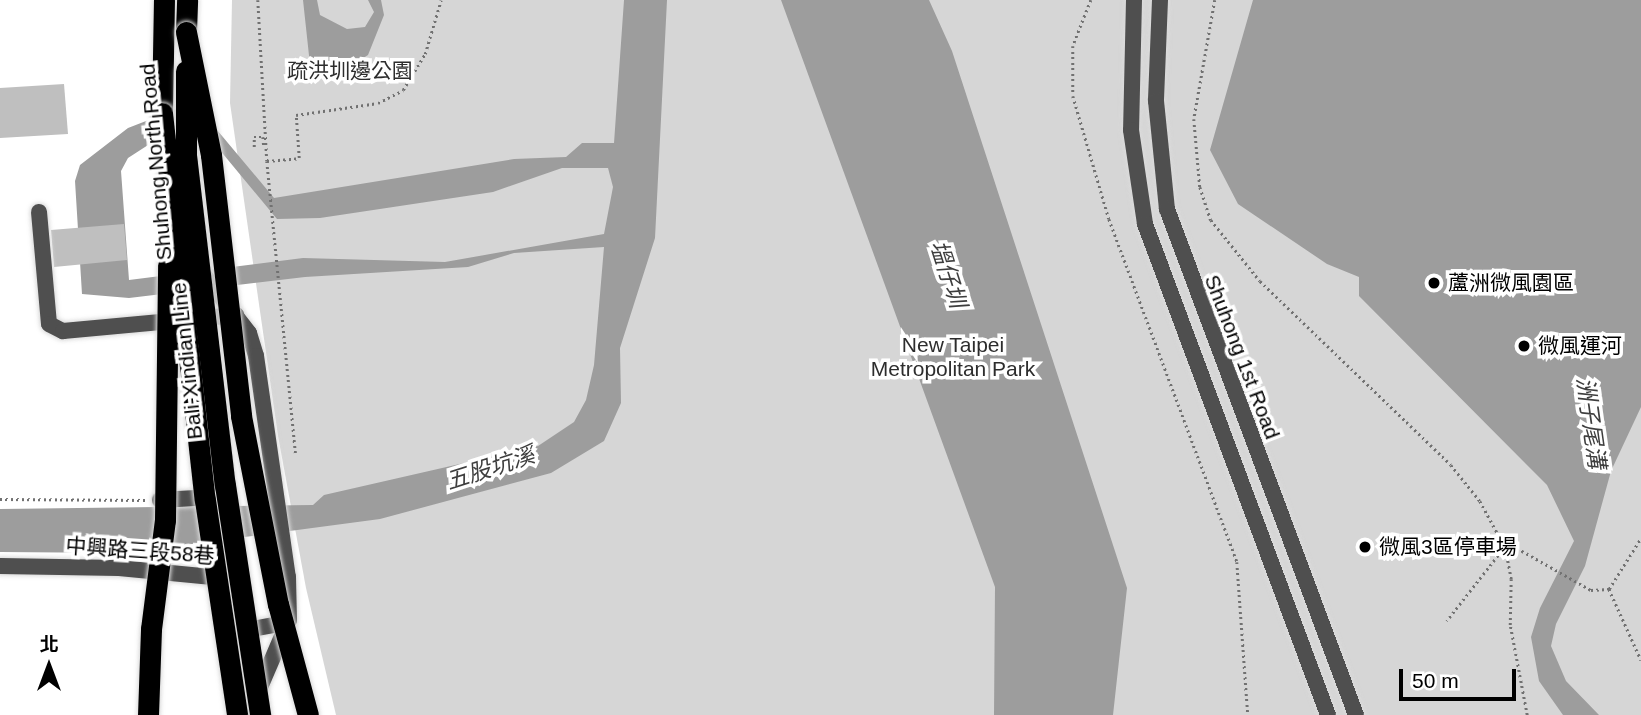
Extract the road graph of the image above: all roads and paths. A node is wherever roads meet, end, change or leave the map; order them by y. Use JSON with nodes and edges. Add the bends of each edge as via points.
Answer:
{"nodes":[{"id":1,"x":166,"y":0,"type":"edge"},
{"id":2,"x":187,"y":0,"type":"edge"},
{"id":3,"x":258,"y":0,"type":"edge"},
{"id":4,"x":441,"y":0,"type":"edge"},
{"id":5,"x":1091,"y":0,"type":"edge"},
{"id":6,"x":1134,"y":0,"type":"edge"},
{"id":7,"x":1160,"y":0,"type":"edge"},
{"id":8,"x":1215,"y":0,"type":"edge"},
{"id":9,"x":186,"y":32,"type":"junction"},
{"id":10,"x":162,"y":113,"type":"junction"},
{"id":11,"x":264,"y":146,"type":"junction"},
{"id":12,"x":254,"y":147,"type":"dead end"},
{"id":13,"x":267,"y":161,"type":"junction"},
{"id":14,"x":38,"y":212,"type":"dead end"},
{"id":15,"x":185,"y":252,"type":"junction"},
{"id":16,"x":236,"y":315,"type":"junction"},
{"id":17,"x":192,"y":320,"type":"junction"},
{"id":18,"x":261,"y":378,"type":"junction"},
{"id":19,"x":203,"y":385,"type":"junction"},
{"id":20,"x":296,"y":457,"type":"dead end"},
{"id":21,"x":0,"y":499,"type":"edge"},
{"id":22,"x":160,"y":500,"type":"joint"},
{"id":23,"x":1641,"y":538,"type":"edge"},
{"id":24,"x":1505,"y":547,"type":"junction"},
{"id":25,"x":0,"y":566,"type":"edge"},
{"id":26,"x":1609,"y":589,"type":"junction"},
{"id":27,"x":1447,"y":621,"type":"dead end"},
{"id":28,"x":285,"y":623,"type":"junction"},
{"id":29,"x":232,"y":633,"type":"junction"},
{"id":30,"x":1641,"y":660,"type":"edge"},
{"id":31,"x":148,"y":715,"type":"edge"},
{"id":32,"x":237,"y":715,"type":"edge"},
{"id":33,"x":246,"y":715,"type":"edge"},
{"id":34,"x":260,"y":715,"type":"edge"},
{"id":35,"x":308,"y":715,"type":"edge"},
{"id":36,"x":1248,"y":715,"type":"edge"},
{"id":37,"x":1328,"y":715,"type":"edge"},
{"id":38,"x":1356,"y":715,"type":"edge"},
{"id":39,"x":1527,"y":715,"type":"edge"}],
"edges":[{"from":1,"to":10,"type":"highway","name":"Bali-Xindian Line"},
{"from":1,"to":15,"type":"street","name":"Shuhong North Road"},
{"from":2,"to":9,"type":"highway","name":"Bali-Xindian Line"},
{"from":3,"to":11,"type":"path"},
{"from":4,"to":13,"type":"path","via":[[425,54],[403,90],[378,103],[296,115],[299,158]]},
{"from":5,"to":36,"type":"path","via":[[1073,47],[1073,96],[1109,219],[1237,562]]},
{"from":6,"to":37,"type":"street","via":[[1131,130],[1145,223]]},
{"from":7,"to":38,"type":"street","name":"Shuhong 1st Road","via":[[1156,101],[1167,209]]},
{"from":8,"to":24,"type":"path","via":[[1194,119],[1200,187],[1211,220],[1308,331],[1451,465],[1480,501]]},
{"from":9,"to":34,"type":"highway","name":"Bali-Xindian Line","bridge":true,"via":[[186,155],[225,485]]},
{"from":9,"to":35,"type":"highway","bridge":true,"via":[[211,155],[241,416],[278,604]]},
{"from":10,"to":31,"type":"highway","bridge":true,"via":[[168,434]]},
{"from":10,"to":32,"type":"highway","name":"Bali-Xindian Line","bridge":true,"via":[[205,500]]},
{"from":11,"to":12,"type":"path","via":[[262,136],[254,137]]},
{"from":11,"to":13,"type":"path"},
{"from":13,"to":20,"type":"path"},
{"from":14,"to":17,"type":"street","via":[[48,324],[63,331]]},
{"from":15,"to":16,"type":"street"},
{"from":15,"to":17,"type":"street","name":"Shuhong North Road"},
{"from":16,"to":17,"type":"street"},
{"from":16,"to":18,"type":"street","via":[[248,334]]},
{"from":17,"to":19,"type":"street","name":"Shuhong North Road"},
{"from":18,"to":19,"type":"street"},
{"from":18,"to":28,"type":"street","via":[[288,577]]},
{"from":19,"to":22,"type":"street","name":"Shuhong North Road","via":[[214,499]]},
{"from":21,"to":22,"type":"path"},
{"from":23,"to":26,"type":"path"},
{"from":24,"to":26,"type":"path","via":[[1517,548],[1591,590]]},
{"from":24,"to":27,"type":"path"},
{"from":24,"to":39,"type":"path","via":[[1511,579],[1510,625]]},
{"from":25,"to":29,"type":"street","name":"中興路三段58巷","via":[[222,575]]},
{"from":26,"to":30,"type":"path"},
{"from":28,"to":29,"type":"street"},
{"from":28,"to":33,"type":"street"},
{"from":29,"to":33,"type":"street","name":"中興路三段58巷"}]}
